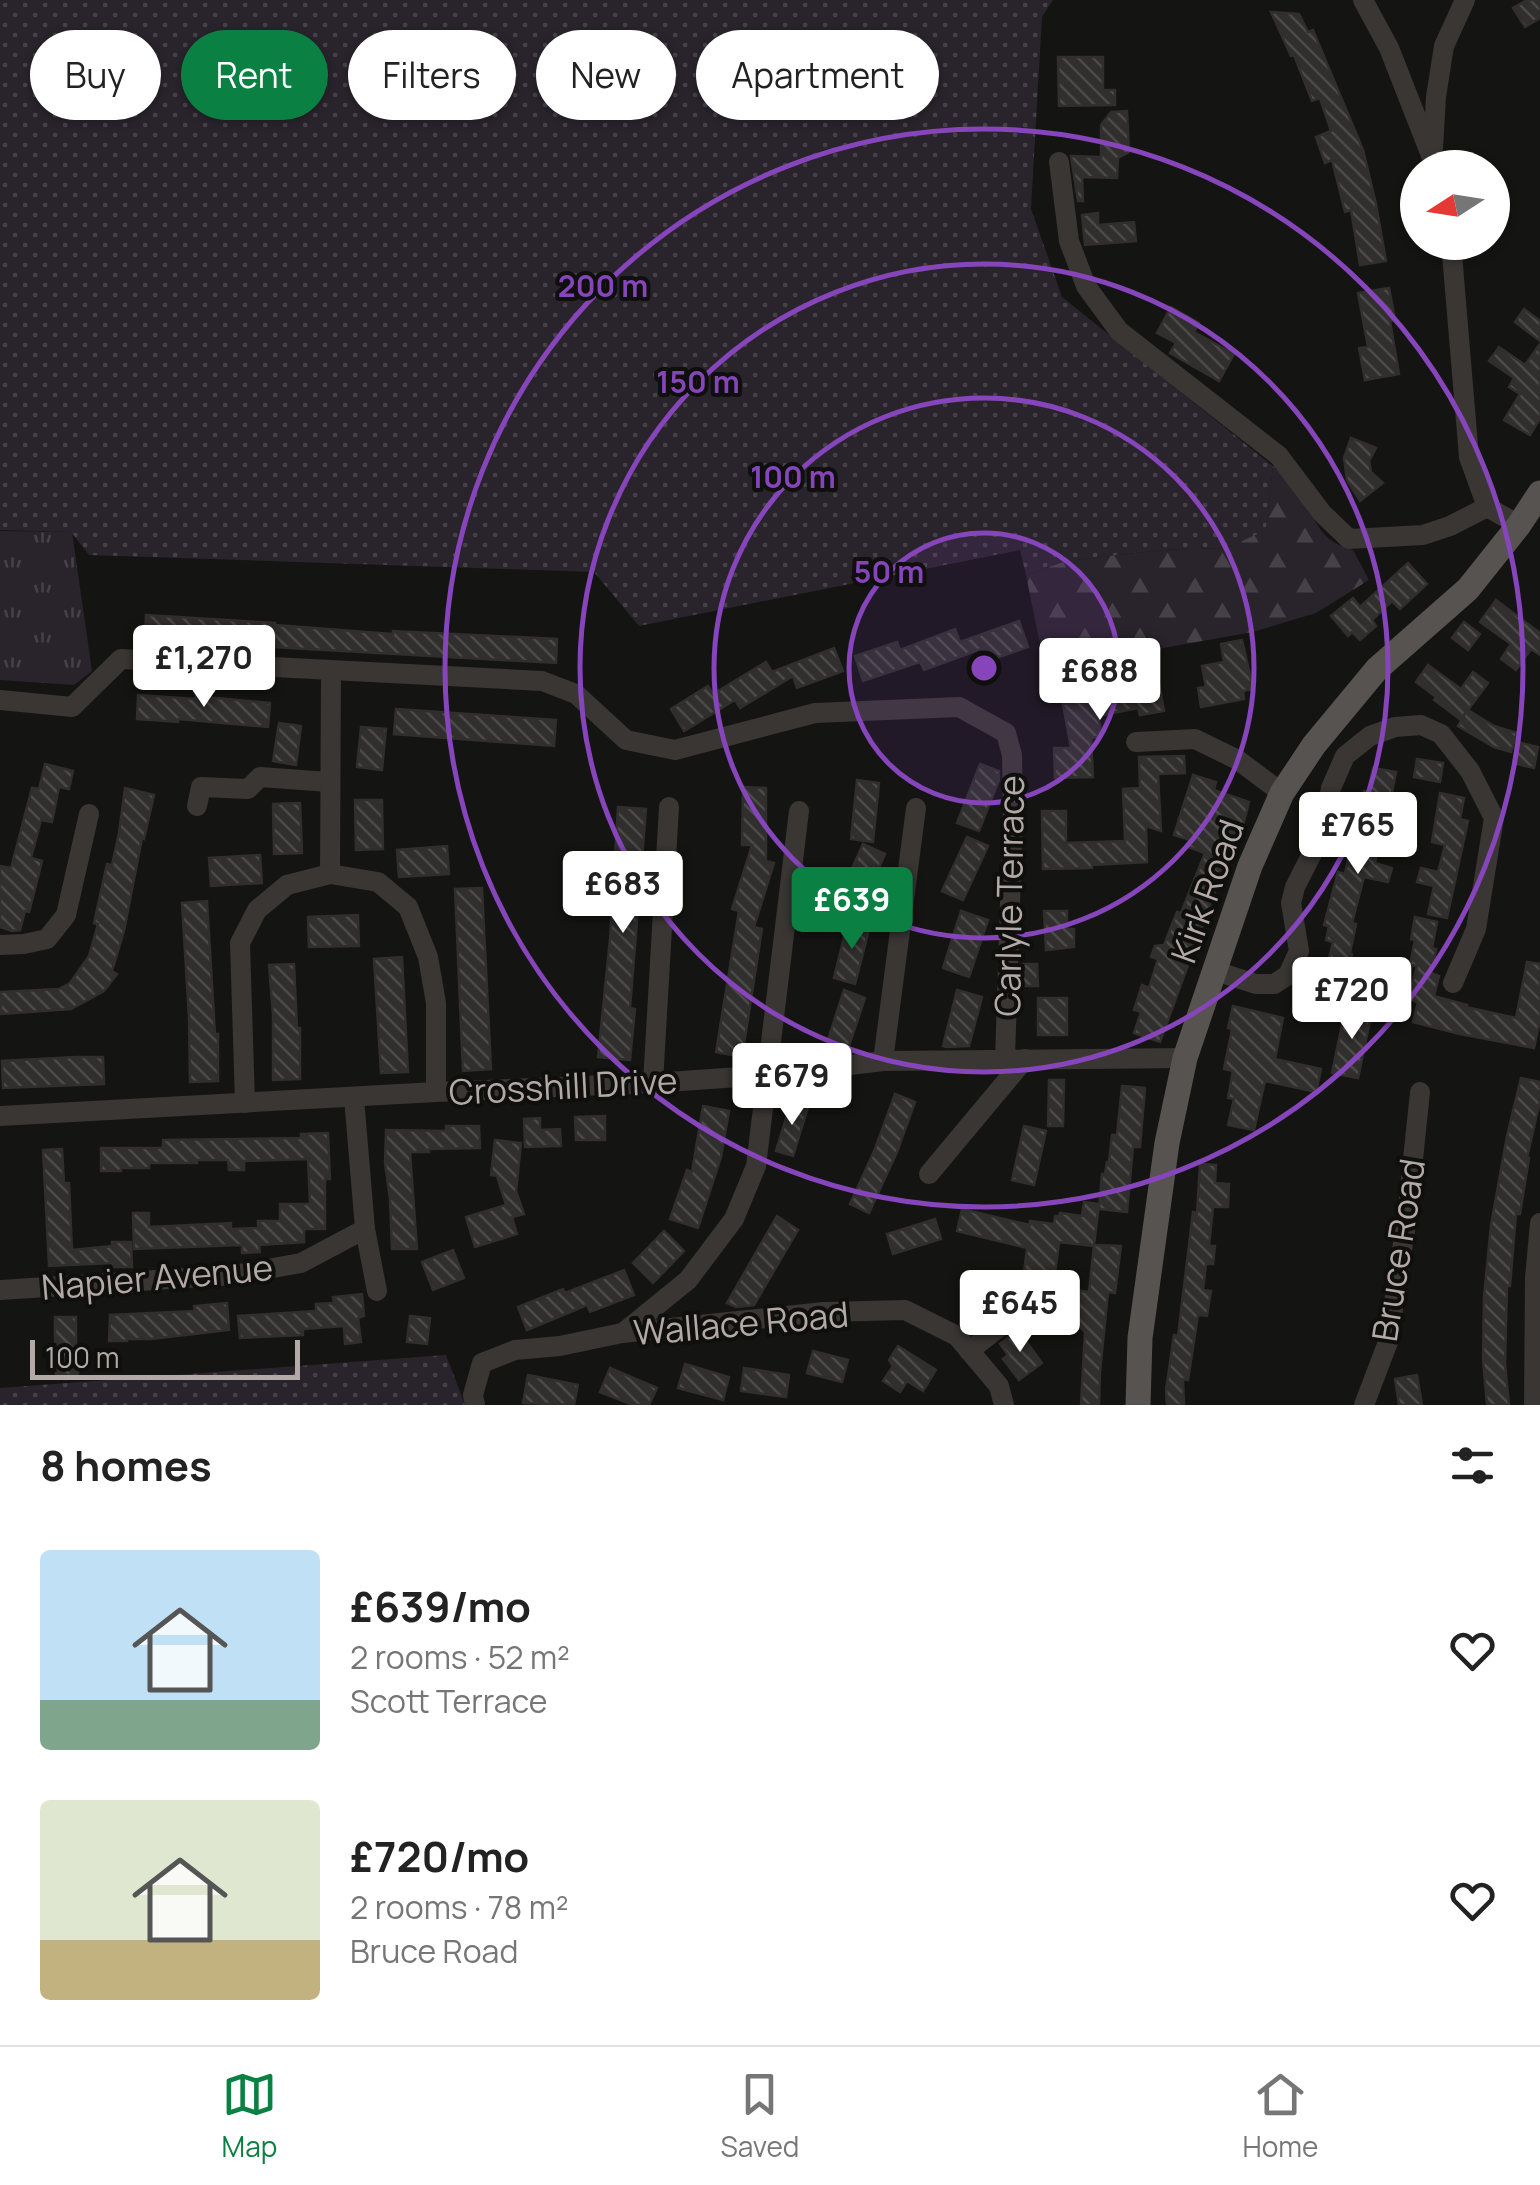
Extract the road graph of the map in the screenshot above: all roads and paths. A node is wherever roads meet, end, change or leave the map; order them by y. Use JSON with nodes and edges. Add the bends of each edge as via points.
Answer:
{"nodes":[{"id":1,"x":1363,"y":0,"type":"edge"},
{"id":2,"x":1465,"y":0,"type":"edge"},
{"id":3,"x":1429,"y":150,"type":"edge"},
{"id":4,"x":1434,"y":150,"type":"edge"},
{"id":5,"x":1060,"y":162,"type":"dead end"},
{"id":6,"x":1452,"y":260,"type":"edge"},
{"id":7,"x":1540,"y":493,"type":"edge"},
{"id":8,"x":1487,"y":507,"type":"junction"},
{"id":9,"x":1519,"y":525,"type":"junction"},
{"id":10,"x":331,"y":670,"type":"junction"},
{"id":11,"x":0,"y":700,"type":"edge"},
{"id":12,"x":1136,"y":742,"type":"dead end"},
{"id":13,"x":330,"y":782,"type":"junction"},
{"id":14,"x":1282,"y":793,"type":"junction"},
{"id":15,"x":196,"y":806,"type":"dead end"},
{"id":16,"x":669,"y":807,"type":"dead end"},
{"id":17,"x":916,"y":808,"type":"dead end"},
{"id":18,"x":799,"y":811,"type":"dead end"},
{"id":19,"x":89,"y":814,"type":"dead end"},
{"id":20,"x":330,"y":874,"type":"junction"},
{"id":21,"x":0,"y":946,"type":"edge"},
{"id":22,"x":1215,"y":970,"type":"junction"},
{"id":23,"x":1454,"y":983,"type":"dead end"},
{"id":24,"x":1185,"y":1058,"type":"junction"},
{"id":25,"x":1015,"y":1059,"type":"junction"},
{"id":26,"x":883,"y":1061,"type":"junction"},
{"id":27,"x":768,"y":1075,"type":"junction"},
{"id":28,"x":653,"y":1083,"type":"junction"},
{"id":29,"x":436,"y":1092,"type":"junction"},
{"id":30,"x":1420,"y":1092,"type":"dead end"},
{"id":31,"x":354,"y":1098,"type":"junction"},
{"id":32,"x":245,"y":1104,"type":"junction"},
{"id":33,"x":0,"y":1116,"type":"edge"},
{"id":34,"x":929,"y":1174,"type":"dead end"},
{"id":35,"x":1540,"y":1223,"type":"edge"},
{"id":36,"x":366,"y":1229,"type":"junction"},
{"id":37,"x":1052,"y":1286,"type":"dead end"},
{"id":38,"x":0,"y":1290,"type":"edge"},
{"id":39,"x":377,"y":1291,"type":"dead end"},
{"id":40,"x":622,"y":1333,"type":"junction"},
{"id":41,"x":970,"y":1351,"type":"junction"},
{"id":42,"x":474,"y":1400,"type":"edge"},
{"id":43,"x":1004,"y":1405,"type":"edge"},
{"id":44,"x":1138,"y":1405,"type":"edge"},
{"id":45,"x":1364,"y":1405,"type":"edge"},
{"id":46,"x":1534,"y":1405,"type":"edge"}],
"edges":[{"from":1,"to":3,"type":"street"},
{"from":2,"to":4,"type":"street","via":[[1444,46]]},
{"from":5,"to":8,"type":"street","via":[[1069,242],[1086,286],[1120,330],[1279,456],[1349,539],[1423,535]]},
{"from":6,"to":8,"type":"street","via":[[1469,457]]},
{"from":7,"to":9,"type":"main road","name":"Kirk Road"},
{"from":8,"to":9,"type":"street"},
{"from":9,"to":14,"type":"main road","name":"Kirk Road","via":[[1468,589],[1377,669]]},
{"from":10,"to":11,"type":"street","via":[[121,659],[72,707]]},
{"from":10,"to":13,"type":"street"},
{"from":10,"to":25,"type":"street","name":"Carlyle Terrace","via":[[542,681],[576,694],[626,740],[675,750],[815,714],[960,707],[1006,733],[1012,755]]},
{"from":12,"to":14,"type":"street","via":[[1195,739]]},
{"from":13,"to":15,"type":"street","via":[[260,777],[248,789],[201,787]]},
{"from":13,"to":20,"type":"street"},
{"from":14,"to":22,"type":"main road","name":"Kirk Road"},
{"from":16,"to":28,"type":"street"},
{"from":17,"to":26,"type":"street"},
{"from":18,"to":27,"type":"street"},
{"from":19,"to":21,"type":"street","via":[[66,915],[48,939]]},
{"from":20,"to":29,"type":"street","via":[[378,882],[408,907],[428,957],[436,1003]]},
{"from":20,"to":32,"type":"street","via":[[287,885],[257,910],[240,943]]},
{"from":22,"to":23,"type":"street","via":[[1256,984],[1288,975],[1299,951],[1295,887],[1323,832],[1344,756],[1370,736],[1421,725],[1441,734],[1494,818],[1476,929]]},
{"from":22,"to":24,"type":"main road","name":"Kirk Road"},
{"from":24,"to":25,"type":"street","name":"Crosshill Drive"},
{"from":24,"to":44,"type":"main road","name":"Kirk Road","via":[[1140,1338]]},
{"from":25,"to":26,"type":"street","name":"Crosshill Drive"},
{"from":25,"to":34,"type":"street"},
{"from":26,"to":27,"type":"street","name":"Crosshill Drive"},
{"from":27,"to":28,"type":"street","name":"Crosshill Drive"},
{"from":27,"to":40,"type":"street","via":[[756,1166],[734,1219],[688,1280]]},
{"from":28,"to":29,"type":"street","name":"Crosshill Drive"},
{"from":29,"to":31,"type":"street","name":"Crosshill Drive"},
{"from":30,"to":45,"type":"street","name":"Bruce Road","via":[[1388,1342]]},
{"from":31,"to":32,"type":"street","name":"Crosshill Drive"},
{"from":31,"to":36,"type":"street"},
{"from":32,"to":33,"type":"street","name":"Crosshill Drive"},
{"from":35,"to":46,"type":"street"},
{"from":36,"to":38,"type":"street","name":"Napier Avenue","via":[[300,1263],[233,1275]]},
{"from":36,"to":39,"type":"street"},
{"from":37,"to":41,"type":"street"},
{"from":40,"to":41,"type":"street","name":"Wallace Road","via":[[905,1310],[957,1336]]},
{"from":40,"to":42,"type":"street","name":"Wallace Road","via":[[515,1350],[482,1363]]},
{"from":41,"to":43,"type":"street","name":"Wallace Road","via":[[999,1386]]}]}
